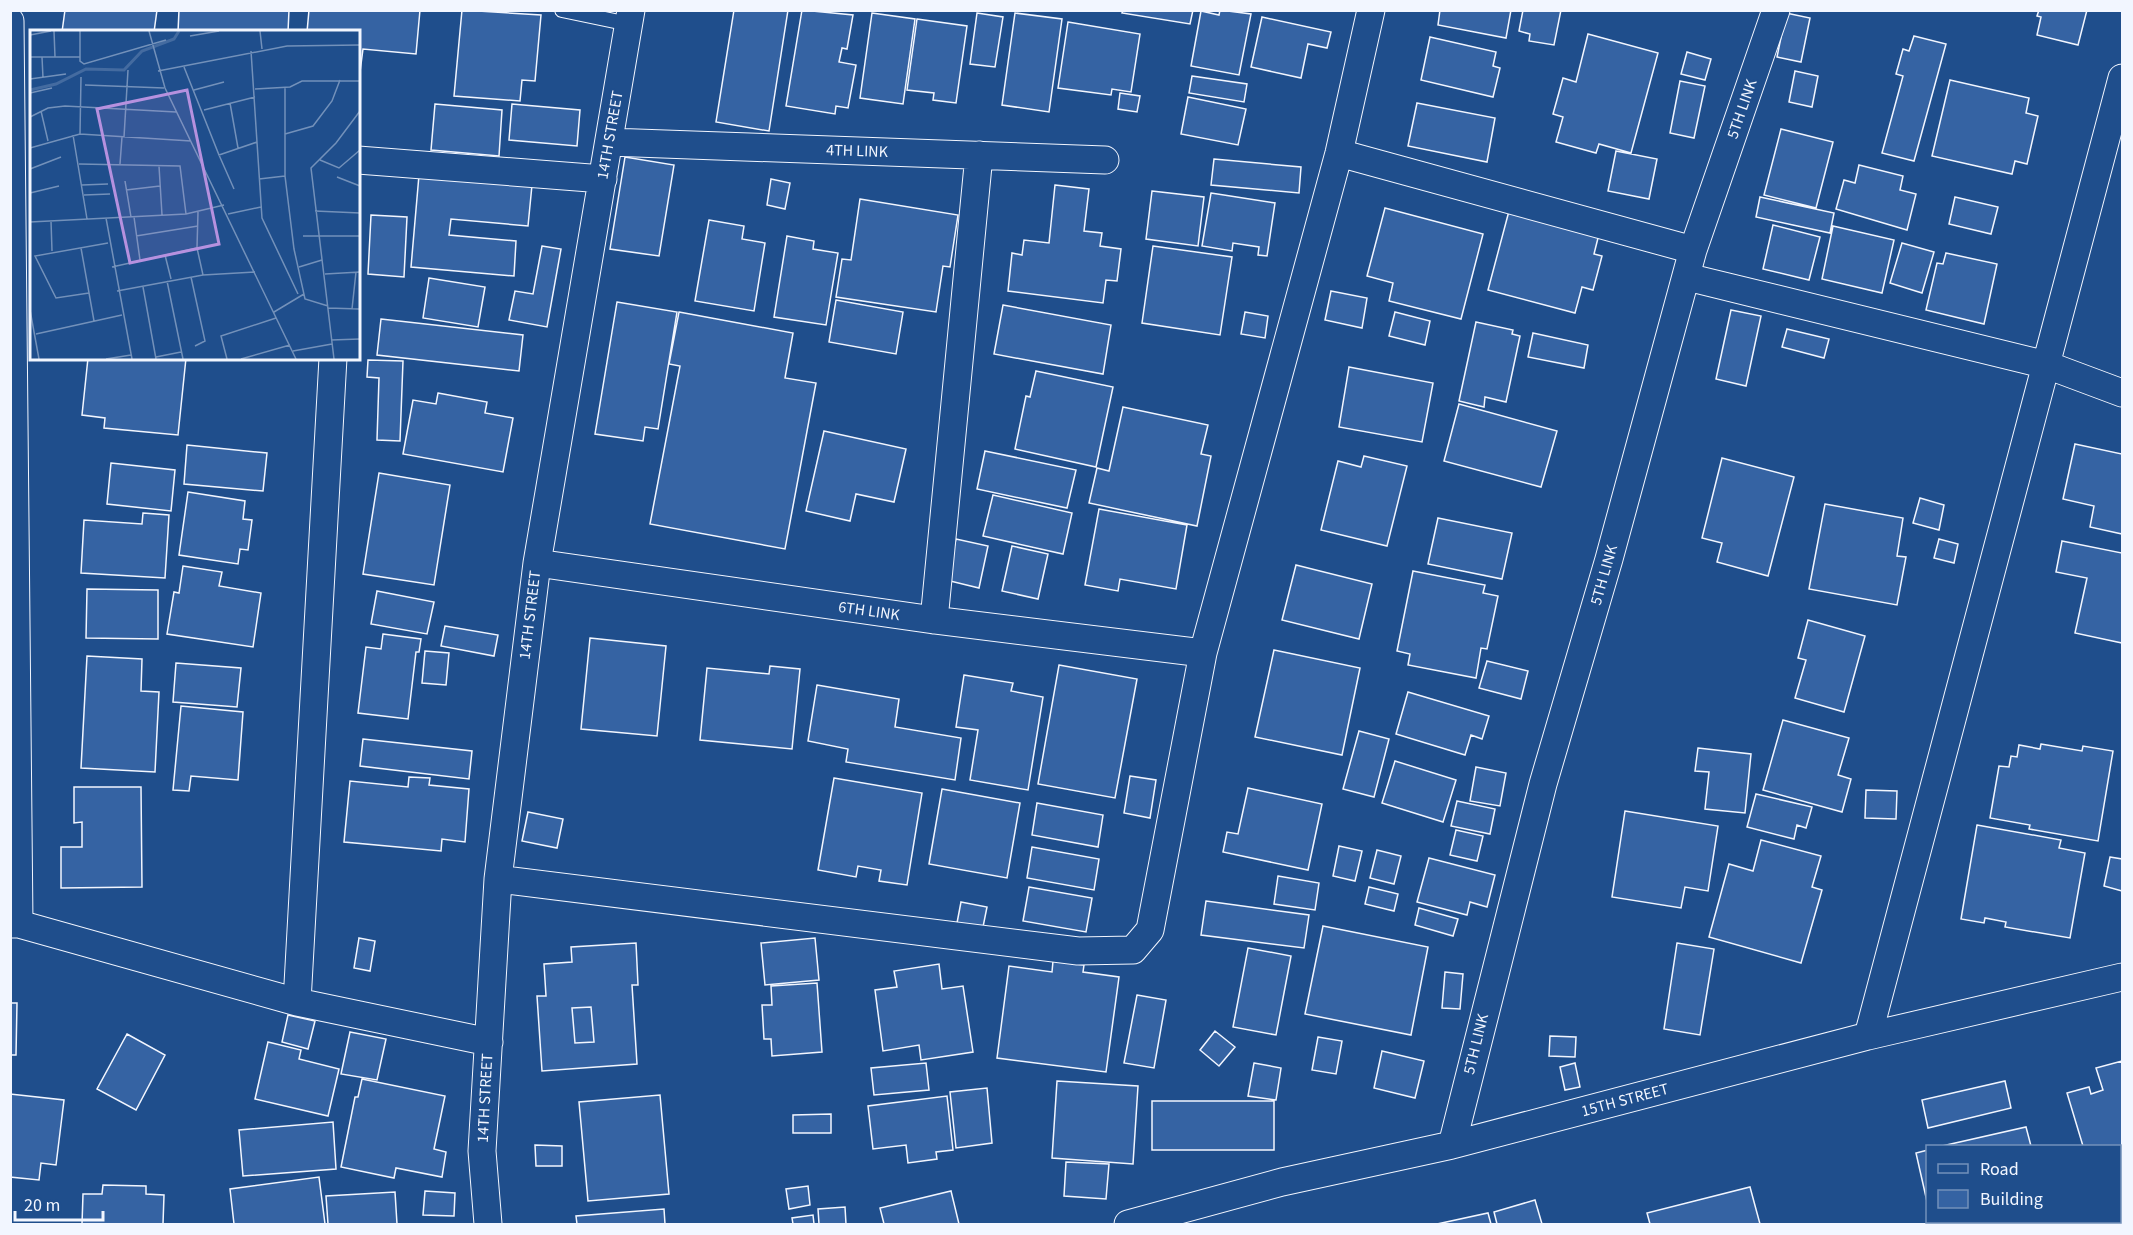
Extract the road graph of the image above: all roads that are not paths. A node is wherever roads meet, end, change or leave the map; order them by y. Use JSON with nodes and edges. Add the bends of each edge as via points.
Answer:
{"nodes":[{"id":1,"x":562,"y":10,"type":"edge"},
{"id":2,"x":1371,"y":10,"type":"edge"},
{"id":3,"x":1776,"y":10,"type":"edge"},
{"id":4,"x":630,"y":17,"type":"edge"},
{"id":5,"x":10,"y":21,"type":"edge"},
{"id":6,"x":2122,"y":78,"type":"edge"},
{"id":7,"x":609,"y":142,"type":"junction"},
{"id":8,"x":22,"y":147,"type":"edge"},
{"id":9,"x":1339,"y":153,"type":"junction"},
{"id":10,"x":979,"y":155,"type":"junction"},
{"id":11,"x":360,"y":160,"type":"edge"},
{"id":12,"x":1105,"y":160,"type":"dead end"},
{"id":13,"x":603,"y":179,"type":"junction"},
{"id":14,"x":1693,"y":250,"type":"junction"},
{"id":15,"x":1687,"y":277,"type":"junction"},
{"id":16,"x":333,"y":360,"type":"edge"},
{"id":17,"x":2047,"y":365,"type":"junction"},
{"id":18,"x":2122,"y":393,"type":"edge"},
{"id":19,"x":12,"y":484,"type":"edge"},
{"id":20,"x":537,"y":563,"type":"junction"},
{"id":21,"x":934,"y":620,"type":"junction"},
{"id":22,"x":1203,"y":653,"type":"junction"},
{"id":23,"x":498,"y":879,"type":"junction"},
{"id":24,"x":15,"y":924,"type":"edge"},
{"id":25,"x":2122,"y":977,"type":"edge"},
{"id":26,"x":297,"y":1002,"type":"junction"},
{"id":27,"x":1868,"y":1036,"type":"junction"},
{"id":28,"x":489,"y":1042,"type":"junction"},
{"id":29,"x":1452,"y":1145,"type":"junction"},
{"id":30,"x":488,"y":1224,"type":"edge"},
{"id":31,"x":1128,"y":1224,"type":"edge"}],
"edges":[{"from":1,"to":4,"type":"lane"},
{"from":2,"to":9,"type":"street"},
{"from":3,"to":14,"type":"street","name":"5TH LINK"},
{"from":4,"to":7,"type":"street","name":"14TH STREET"},
{"from":5,"to":8,"type":"street"},
{"from":6,"to":17,"type":"street"},
{"from":7,"to":10,"type":"street","name":"4TH LINK"},
{"from":7,"to":13,"type":"street","name":"14TH STREET"},
{"from":8,"to":19,"type":"street"},
{"from":9,"to":14,"type":"street"},
{"from":9,"to":22,"type":"street"},
{"from":10,"to":12,"type":"street","name":"4TH LINK"},
{"from":10,"to":21,"type":"street"},
{"from":11,"to":13,"type":"street"},
{"from":13,"to":20,"type":"street","name":"14TH STREET"},
{"from":14,"to":15,"type":"street","name":"5TH LINK"},
{"from":15,"to":17,"type":"street"},
{"from":15,"to":29,"type":"street","name":"5TH LINK","via":[[1543,784]]},
{"from":16,"to":26,"type":"street"},
{"from":17,"to":18,"type":"street"},
{"from":17,"to":27,"type":"street"},
{"from":19,"to":24,"type":"street"},
{"from":20,"to":21,"type":"street","name":"6TH LINK"},
{"from":20,"to":23,"type":"street","name":"14TH STREET"},
{"from":21,"to":22,"type":"street","name":"6TH LINK"},
{"from":22,"to":23,"type":"street","via":[[1150,930],[1133,950],[1078,951]]},
{"from":23,"to":28,"type":"street","name":"14TH STREET"},
{"from":24,"to":26,"type":"street"},
{"from":25,"to":27,"type":"street","name":"15TH STREET"},
{"from":26,"to":28,"type":"street"},
{"from":27,"to":29,"type":"street","name":"15TH STREET"},
{"from":28,"to":30,"type":"street","name":"14TH STREET","via":[[482,1151]]},
{"from":29,"to":31,"type":"street","name":"15TH STREET","via":[[1282,1182]]}]}
